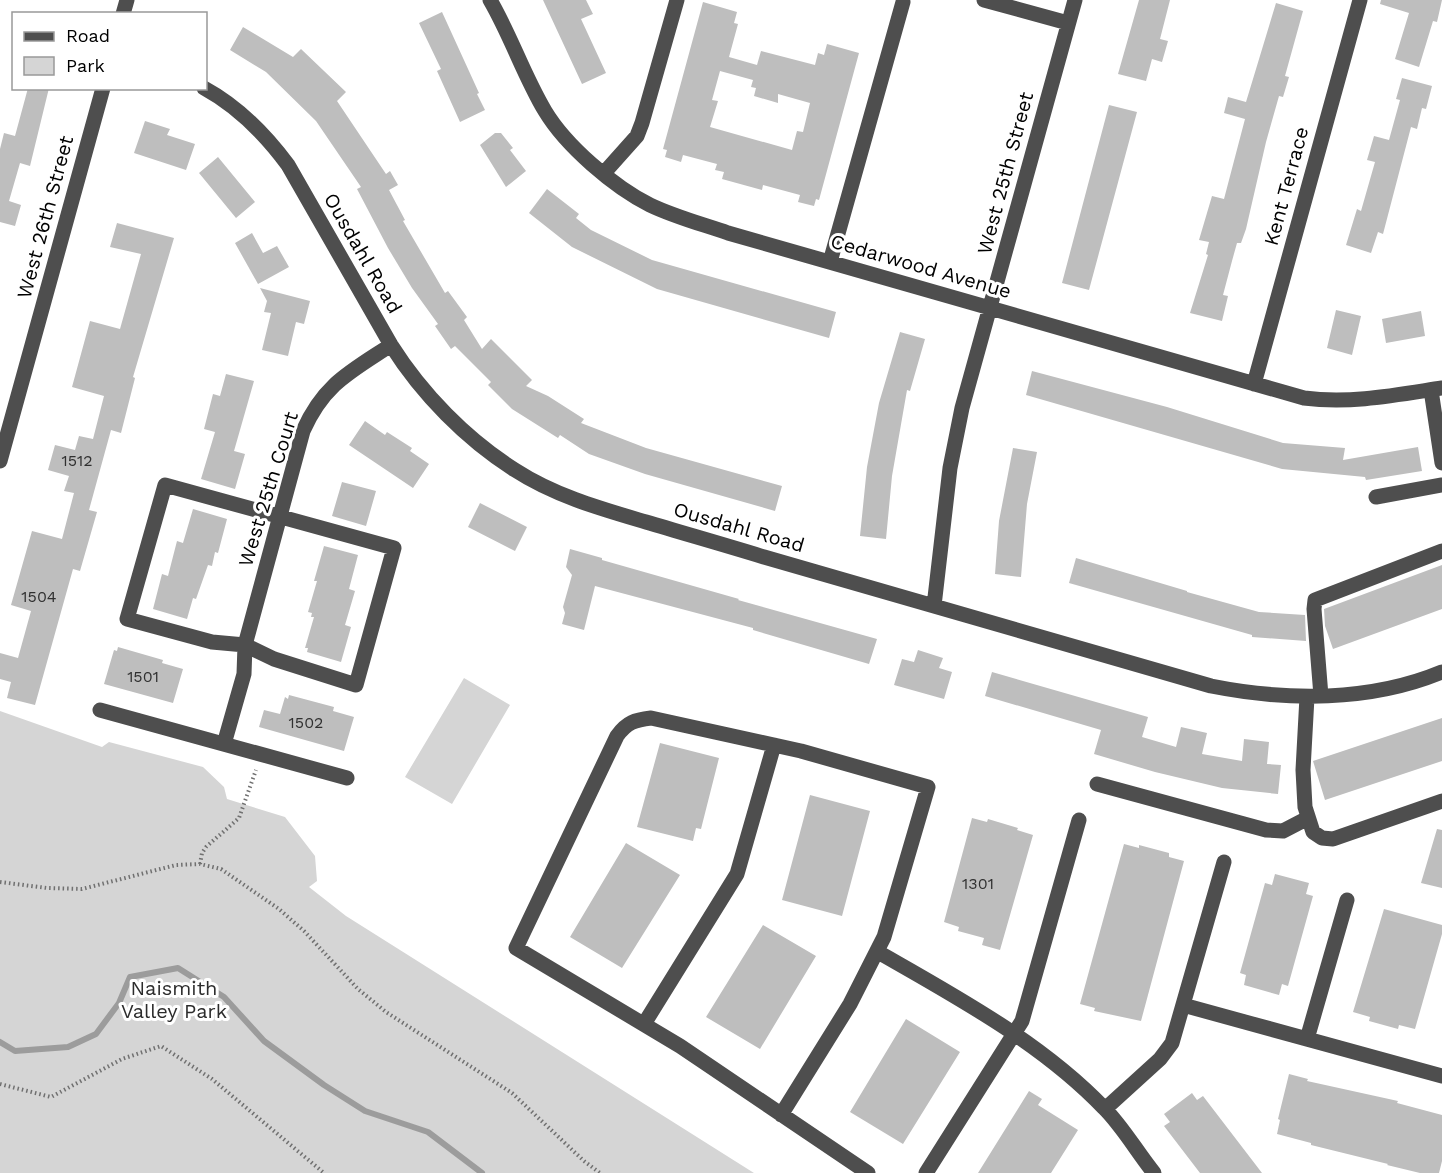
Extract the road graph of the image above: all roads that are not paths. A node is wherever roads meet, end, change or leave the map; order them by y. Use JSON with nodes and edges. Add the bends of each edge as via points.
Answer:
{"nodes":[{"id":1,"x":490,"y":0,"type":"edge"},
{"id":2,"x":677,"y":0,"type":"edge"},
{"id":3,"x":984,"y":0,"type":"edge"},
{"id":4,"x":1075,"y":0,"type":"edge"},
{"id":5,"x":1360,"y":0,"type":"edge"},
{"id":6,"x":903,"y":2,"type":"dead end"},
{"id":7,"x":1068,"y":23,"type":"junction"},
{"id":8,"x":102,"y":90,"type":"edge"},
{"id":9,"x":207,"y":90,"type":"edge"},
{"id":10,"x":604,"y":173,"type":"junction"},
{"id":11,"x":830,"y":262,"type":"junction"},
{"id":12,"x":990,"y":308,"type":"junction"},
{"id":13,"x":391,"y":345,"type":"junction"},
{"id":14,"x":1254,"y":384,"type":"junction"},
{"id":15,"x":1436,"y":389,"type":"edge"},
{"id":16,"x":0,"y":461,"type":"edge"},
{"id":17,"x":1442,"y":464,"type":"edge"},
{"id":18,"x":1442,"y":485,"type":"edge"},
{"id":19,"x":1376,"y":497,"type":"dead end"},
{"id":20,"x":280,"y":517,"type":"junction"},
{"id":21,"x":1442,"y":551,"type":"edge"},
{"id":22,"x":934,"y":606,"type":"junction"},
{"id":23,"x":244,"y":645,"type":"junction"},
{"id":24,"x":1442,"y":672,"type":"edge"},
{"id":25,"x":1314,"y":696,"type":"junction"},
{"id":26,"x":100,"y":710,"type":"dead end"},
{"id":27,"x":224,"y":744,"type":"junction"},
{"id":28,"x":774,"y":745,"type":"junction"},
{"id":29,"x":347,"y":778,"type":"dead end"},
{"id":30,"x":1097,"y":784,"type":"dead end"},
{"id":31,"x":1442,"y":801,"type":"edge"},
{"id":32,"x":1308,"y":818,"type":"junction"},
{"id":33,"x":1079,"y":820,"type":"dead end"},
{"id":34,"x":1224,"y":862,"type":"dead end"},
{"id":35,"x":1347,"y":900,"type":"dead end"},
{"id":36,"x":878,"y":952,"type":"junction"},
{"id":37,"x":1183,"y":1005,"type":"junction"},
{"id":38,"x":644,"y":1024,"type":"junction"},
{"id":39,"x":1013,"y":1035,"type":"junction"},
{"id":40,"x":1307,"y":1039,"type":"junction"},
{"id":41,"x":1441,"y":1070,"type":"edge"},
{"id":42,"x":1105,"y":1109,"type":"junction"},
{"id":43,"x":781,"y":1115,"type":"junction"},
{"id":44,"x":1150,"y":1172,"type":"edge"},
{"id":45,"x":868,"y":1173,"type":"edge"},
{"id":46,"x":926,"y":1173,"type":"edge"}],
"edges":[{"from":1,"to":10,"type":"street","name":"Cedarwood Avenue","via":[[546,112],[578,152]]},
{"from":2,"to":10,"type":"street","via":[[637,136]]},
{"from":3,"to":7,"type":"street"},
{"from":4,"to":7,"type":"street","name":"West 25th Street"},
{"from":5,"to":14,"type":"street","name":"Kent Terrace"},
{"from":6,"to":11,"type":"street"},
{"from":7,"to":12,"type":"street","name":"West 25th Street"},
{"from":8,"to":16,"type":"street","name":"West 26th Street"},
{"from":9,"to":13,"type":"street","name":"Ousdahl Road","via":[[247,118],[288,165]]},
{"from":10,"to":11,"type":"street","name":"Cedarwood Avenue","via":[[648,204],[672,214]]},
{"from":11,"to":12,"type":"street","name":"Cedarwood Avenue"},
{"from":12,"to":14,"type":"street","name":"Cedarwood Avenue"},
{"from":12,"to":22,"type":"street","name":"West 25th Street","via":[[950,468]]},
{"from":13,"to":20,"type":"street","name":"West 25th Court","via":[[344,375],[312,410]]},
{"from":13,"to":22,"type":"street","name":"Ousdahl Road","via":[[451,419],[516,471],[552,490],[620,514]]},
{"from":14,"to":15,"type":"street","name":"Cedarwood Avenue","via":[[1331,401]]},
{"from":15,"to":17,"type":"street"},
{"from":18,"to":19,"type":"street"},
{"from":20,"to":23,"type":"street","name":"West 25th Court"},
{"from":20,"to":23,"type":"street","via":[[165,485],[127,618],[212,642]]},
{"from":20,"to":23,"type":"street","via":[[394,548],[356,685],[274,659]]},
{"from":21,"to":25,"type":"street","via":[[1315,600],[1321,673]]},
{"from":22,"to":25,"type":"street","name":"Ousdahl Road","via":[[1211,686],[1273,696]]},
{"from":23,"to":27,"type":"street","name":"West 25th Court","via":[[244,674]]},
{"from":24,"to":25,"type":"street","name":"Ousdahl Road","via":[[1389,688]]},
{"from":25,"to":32,"type":"street","via":[[1303,770]]},
{"from":26,"to":27,"type":"street"},
{"from":27,"to":29,"type":"street"},
{"from":28,"to":36,"type":"street","via":[[928,787]]},
{"from":28,"to":38,"type":"street","via":[[737,874]]},
{"from":28,"to":38,"type":"street","via":[[651,718],[625,725],[516,948]]},
{"from":30,"to":32,"type":"street","via":[[1266,830],[1283,831]]},
{"from":31,"to":32,"type":"street","via":[[1333,839],[1312,832]]},
{"from":33,"to":39,"type":"street","via":[[1022,1022]]},
{"from":34,"to":37,"type":"street"},
{"from":35,"to":40,"type":"street"},
{"from":36,"to":39,"type":"street"},
{"from":36,"to":43,"type":"street"},
{"from":37,"to":40,"type":"street"},
{"from":37,"to":42,"type":"street","via":[[1172,1043]]},
{"from":38,"to":43,"type":"street"},
{"from":39,"to":42,"type":"street"},
{"from":39,"to":46,"type":"street"},
{"from":40,"to":41,"type":"street"},
{"from":42,"to":44,"type":"street"},
{"from":43,"to":45,"type":"street"}]}
